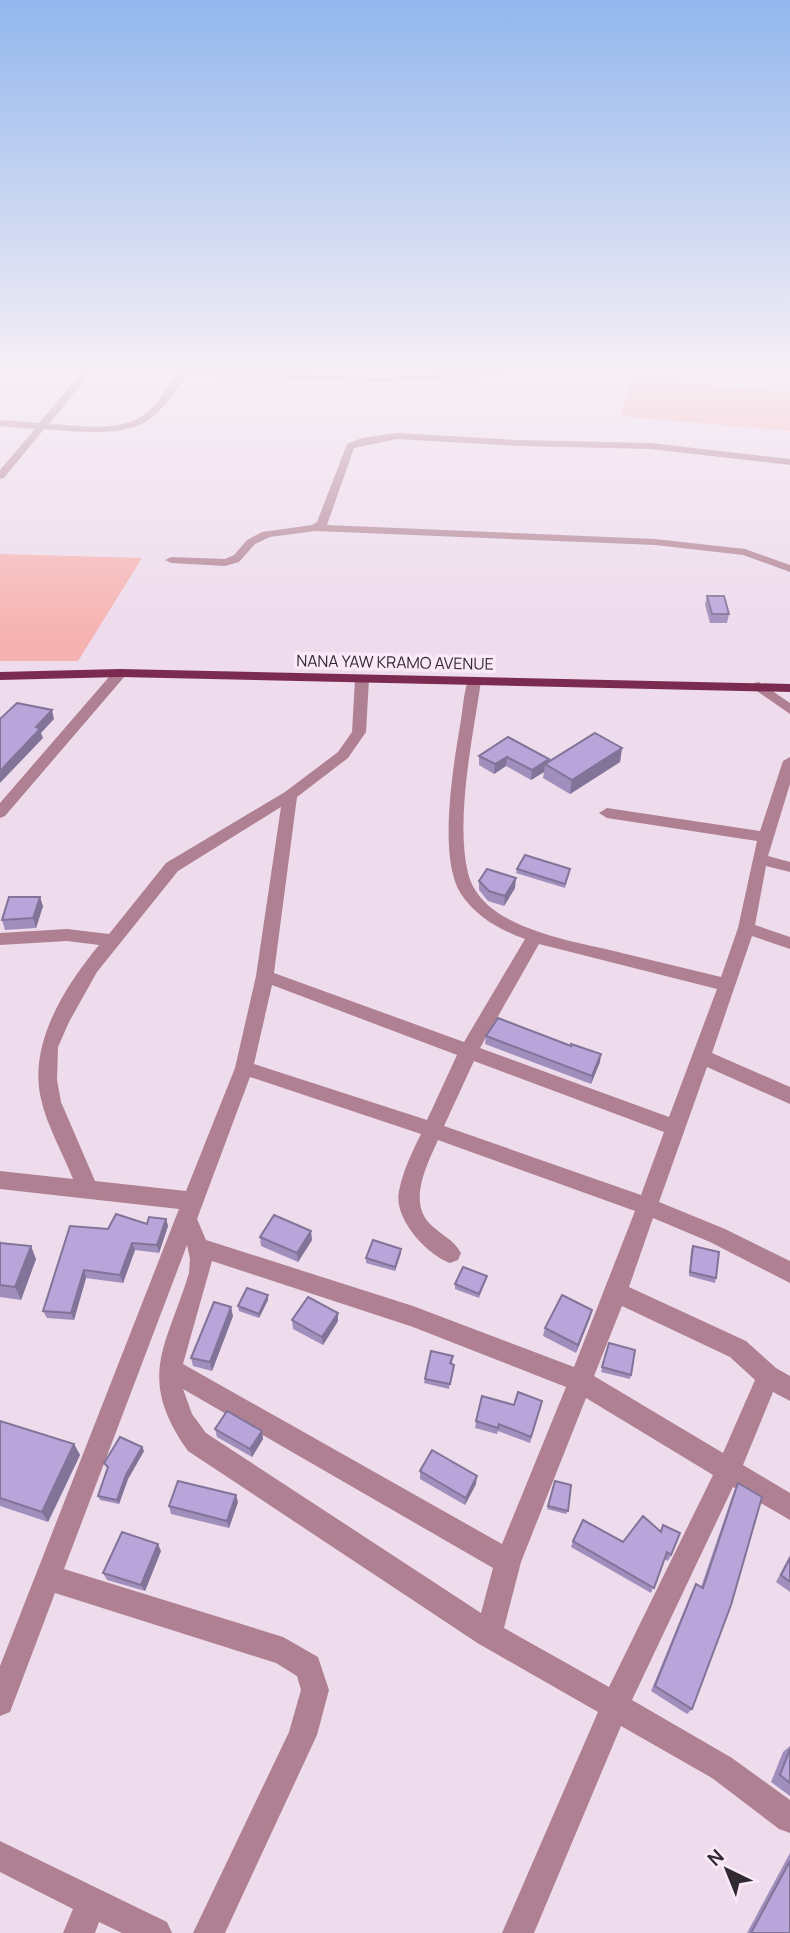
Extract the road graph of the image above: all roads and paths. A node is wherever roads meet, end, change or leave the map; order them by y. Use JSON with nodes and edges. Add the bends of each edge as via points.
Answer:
{"nodes":[{"id":1,"x":14,"y":459,"type":"edge"},
{"id":2,"x":345,"y":459,"type":"edge"},
{"id":3,"x":766,"y":459,"type":"edge"},
{"id":4,"x":790,"y":462,"type":"edge"},
{"id":5,"x":0,"y":476,"type":"edge"},
{"id":6,"x":315,"y":528,"type":"junction"},
{"id":7,"x":171,"y":560,"type":"dead end"},
{"id":8,"x":790,"y":569,"type":"edge"},
{"id":9,"x":120,"y":673,"type":"junction"},
{"id":10,"x":0,"y":676,"type":"edge"},
{"id":11,"x":362,"y":679,"type":"junction"},
{"id":12,"x":474,"y":681,"type":"junction"},
{"id":13,"x":760,"y":686,"type":"junction"},
{"id":14,"x":790,"y":688,"type":"edge"},
{"id":15,"x":790,"y":710,"type":"edge"},
{"id":16,"x":790,"y":761,"type":"edge"},
{"id":17,"x":289,"y":794,"type":"junction"},
{"id":18,"x":0,"y":813,"type":"edge"},
{"id":19,"x":607,"y":813,"type":"dead end"},
{"id":20,"x":763,"y":848,"type":"junction"},
{"id":21,"x":790,"y":867,"type":"edge"},
{"id":22,"x":746,"y":928,"type":"junction"},
{"id":23,"x":535,"y":937,"type":"junction"},
{"id":24,"x":0,"y":939,"type":"edge"},
{"id":25,"x":113,"y":940,"type":"junction"},
{"id":26,"x":790,"y":943,"type":"edge"},
{"id":27,"x":265,"y":976,"type":"junction"},
{"id":28,"x":727,"y":985,"type":"junction"},
{"id":29,"x":468,"y":1052,"type":"junction"},
{"id":30,"x":701,"y":1056,"type":"junction"},
{"id":31,"x":244,"y":1068,"type":"junction"},
{"id":32,"x":790,"y":1096,"type":"edge"},
{"id":33,"x":674,"y":1127,"type":"junction"},
{"id":34,"x":432,"y":1130,"type":"junction"},
{"id":35,"x":0,"y":1180,"type":"edge"},
{"id":36,"x":88,"y":1190,"type":"junction"},
{"id":37,"x":647,"y":1207,"type":"junction"},
{"id":38,"x":189,"y":1210,"type":"junction"},
{"id":39,"x":198,"y":1247,"type":"junction"},
{"id":40,"x":450,"y":1253,"type":"dead end"},
{"id":41,"x":790,"y":1273,"type":"edge"},
{"id":42,"x":616,"y":1292,"type":"junction"},
{"id":43,"x":169,"y":1368,"type":"junction"},
{"id":44,"x":580,"y":1381,"type":"junction"},
{"id":45,"x":779,"y":1383,"type":"edge"},
{"id":46,"x":728,"y":1471,"type":"junction"},
{"id":47,"x":790,"y":1507,"type":"edge"},
{"id":48,"x":508,"y":1562,"type":"junction"},
{"id":49,"x":48,"y":1577,"type":"junction"},
{"id":50,"x":489,"y":1634,"type":"junction"},
{"id":51,"x":0,"y":1702,"type":"edge"},
{"id":52,"x":615,"y":1705,"type":"junction"},
{"id":53,"x":790,"y":1818,"type":"edge"},
{"id":54,"x":0,"y":1856,"type":"edge"},
{"id":55,"x":91,"y":1903,"type":"junction"},
{"id":56,"x":79,"y":1933,"type":"edge"},
{"id":57,"x":156,"y":1933,"type":"edge"},
{"id":58,"x":209,"y":1933,"type":"edge"},
{"id":59,"x":518,"y":1933,"type":"edge"}],
"edges":[{"from":1,"to":5,"type":"street"},
{"from":2,"to":6,"type":"street","via":[[326,518]]},
{"from":3,"to":4,"type":"street"},
{"from":6,"to":7,"type":"street","via":[[267,532],[232,561]]},
{"from":6,"to":8,"type":"street","via":[[655,542],[745,552]]},
{"from":9,"to":10,"type":"main road","name":"NANA YAW KRAMO AVENUE"},
{"from":9,"to":11,"type":"main road","name":"NANA YAW KRAMO AVENUE"},
{"from":9,"to":18,"type":"street"},
{"from":11,"to":12,"type":"main road","name":"NANA YAW KRAMO AVENUE"},
{"from":11,"to":17,"type":"street","via":[[359,732],[343,755]]},
{"from":12,"to":13,"type":"main road","name":"NANA YAW KRAMO AVENUE"},
{"from":12,"to":23,"type":"street","via":[[457,800],[458,857],[467,890],[495,918]]},
{"from":13,"to":14,"type":"main road","name":"NANA YAW KRAMO AVENUE"},
{"from":13,"to":15,"type":"street"},
{"from":16,"to":20,"type":"street"},
{"from":17,"to":25,"type":"street","via":[[172,867]]},
{"from":17,"to":27,"type":"street"},
{"from":19,"to":20,"type":"street"},
{"from":20,"to":21,"type":"street"},
{"from":20,"to":22,"type":"street"},
{"from":22,"to":26,"type":"street"},
{"from":22,"to":28,"type":"street"},
{"from":23,"to":28,"type":"street"},
{"from":23,"to":29,"type":"street"},
{"from":24,"to":25,"type":"street","via":[[67,935]]},
{"from":25,"to":36,"type":"street","via":[[90,968],[49,1047],[51,1102]]},
{"from":27,"to":29,"type":"street"},
{"from":27,"to":31,"type":"street"},
{"from":28,"to":30,"type":"street"},
{"from":29,"to":33,"type":"street"},
{"from":29,"to":34,"type":"street"},
{"from":30,"to":32,"type":"street"},
{"from":30,"to":33,"type":"street"},
{"from":31,"to":34,"type":"street"},
{"from":31,"to":38,"type":"street"},
{"from":33,"to":37,"type":"street"},
{"from":34,"to":37,"type":"street"},
{"from":34,"to":40,"type":"street","via":[[408,1194],[418,1227]]},
{"from":35,"to":36,"type":"street"},
{"from":36,"to":38,"type":"street"},
{"from":37,"to":41,"type":"street","via":[[766,1258]]},
{"from":37,"to":42,"type":"street"},
{"from":38,"to":39,"type":"street"},
{"from":38,"to":49,"type":"street"},
{"from":39,"to":43,"type":"street","via":[[201,1266]]},
{"from":39,"to":44,"type":"street","via":[[413,1317]]},
{"from":42,"to":44,"type":"street"},
{"from":42,"to":45,"type":"street","via":[[738,1349]]},
{"from":43,"to":48,"type":"street"},
{"from":43,"to":50,"type":"street","via":[[173,1408],[197,1442]]},
{"from":44,"to":46,"type":"street"},
{"from":44,"to":48,"type":"street"},
{"from":45,"to":46,"type":"street"},
{"from":46,"to":47,"type":"street"},
{"from":46,"to":52,"type":"street"},
{"from":48,"to":50,"type":"street"},
{"from":49,"to":51,"type":"street"},
{"from":49,"to":58,"type":"street","via":[[282,1651],[308,1667],[315,1690],[303,1735]]},
{"from":50,"to":52,"type":"street"},
{"from":52,"to":53,"type":"street","via":[[722,1768]]},
{"from":52,"to":59,"type":"street"},
{"from":54,"to":55,"type":"street"},
{"from":55,"to":56,"type":"street"},
{"from":55,"to":57,"type":"street"}]}
